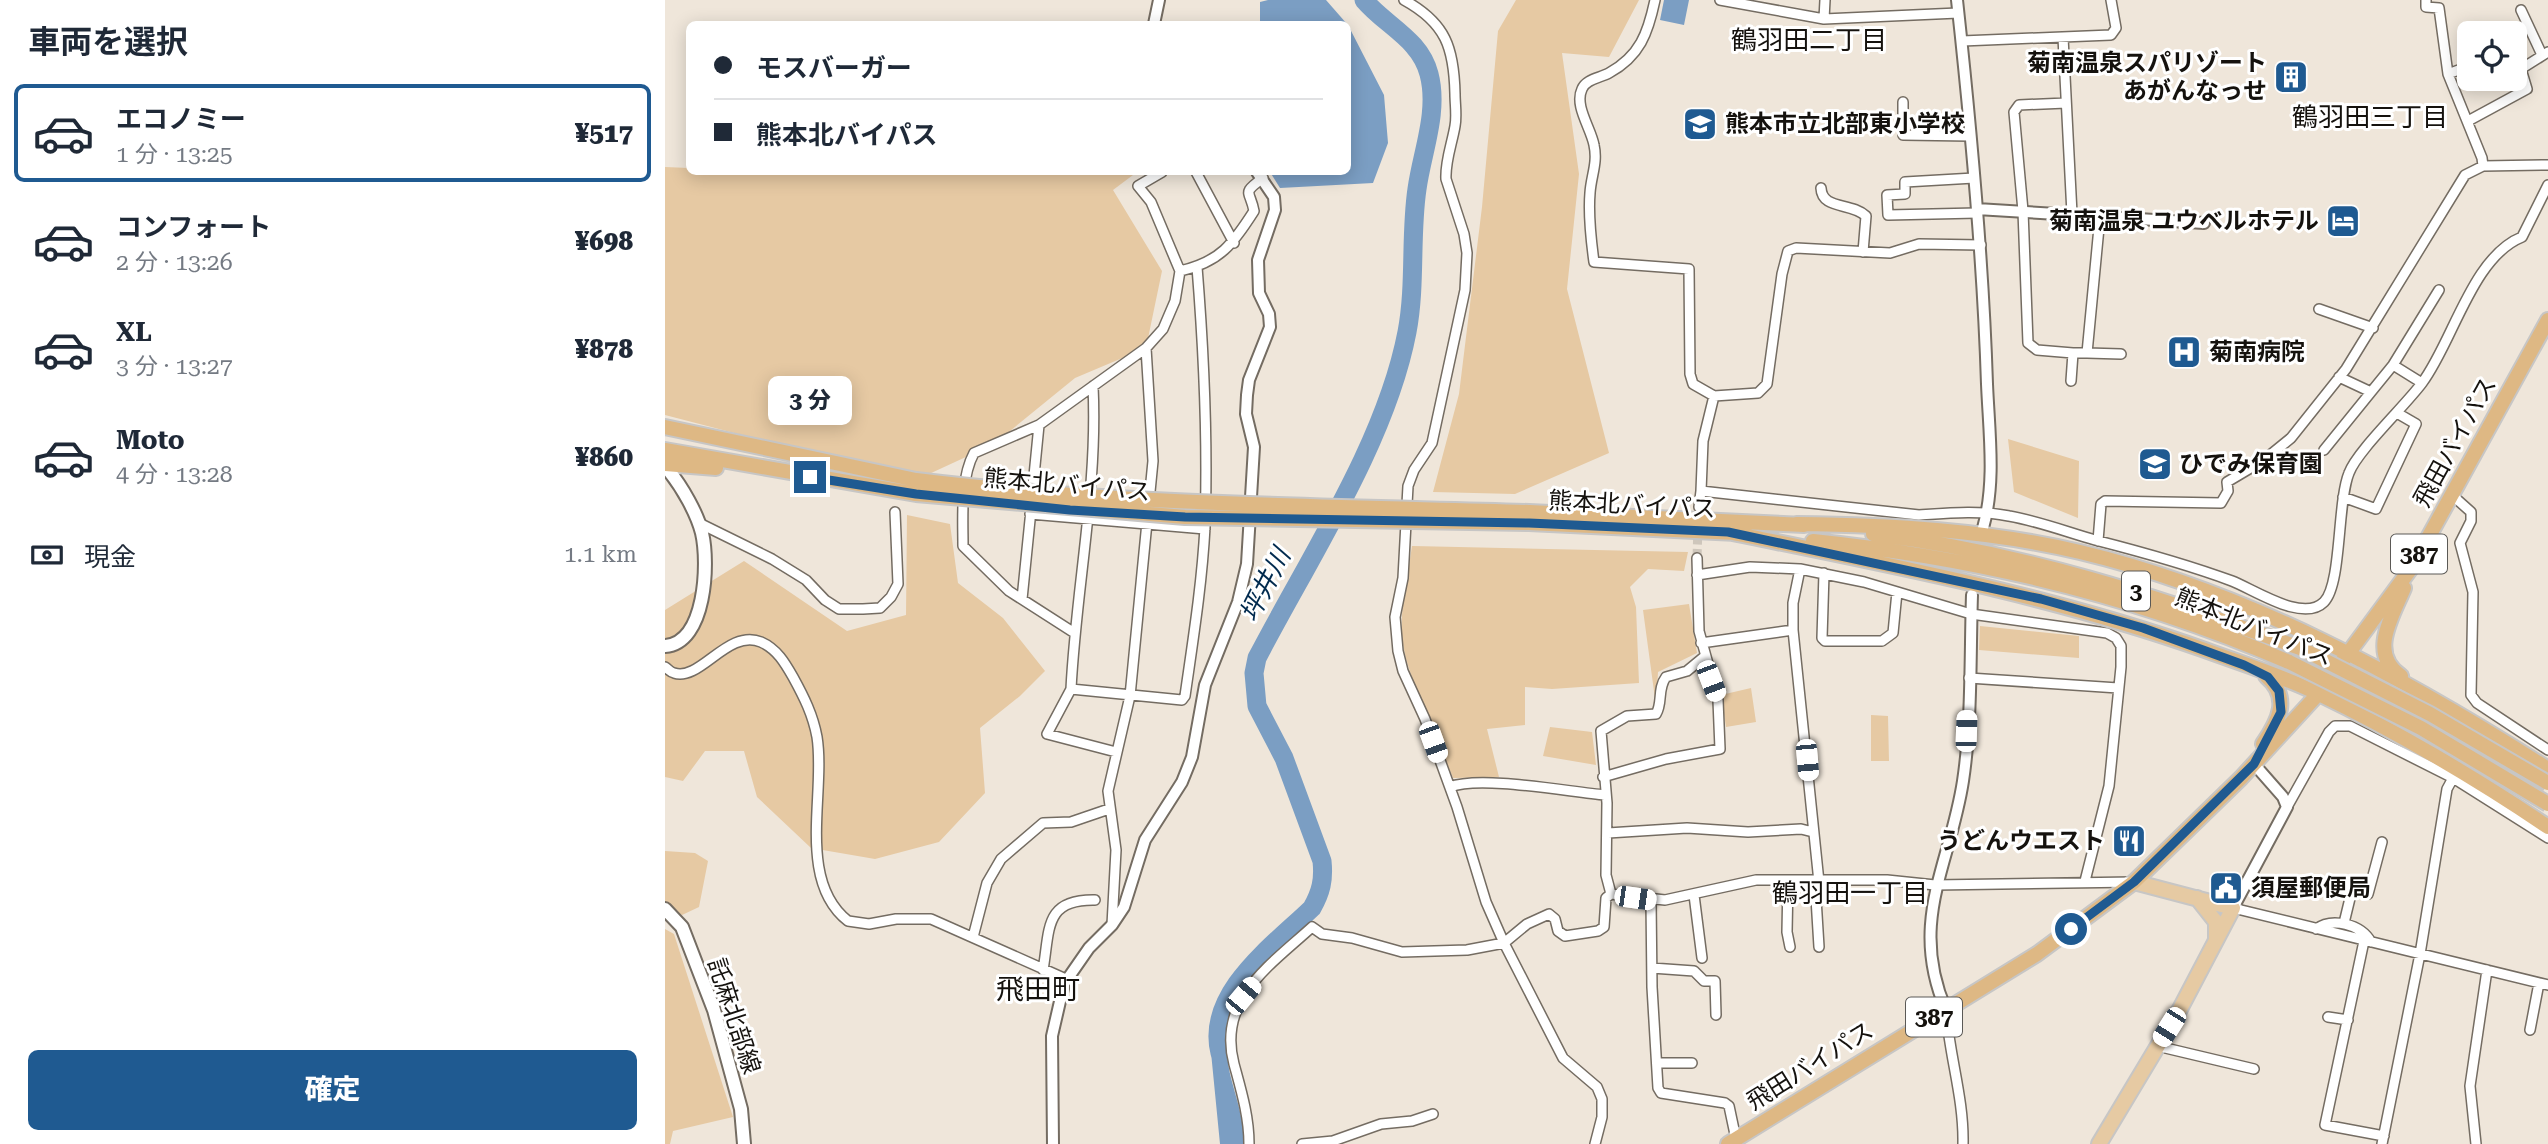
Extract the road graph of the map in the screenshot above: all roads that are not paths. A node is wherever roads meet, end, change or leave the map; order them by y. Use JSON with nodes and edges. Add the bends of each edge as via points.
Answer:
{"nodes":[{"id":1,"x":1159,"y":0,"type":"edge"},
{"id":2,"x":1404,"y":0,"type":"edge"},
{"id":3,"x":1655,"y":0,"type":"edge"},
{"id":4,"x":1720,"y":0,"type":"edge"},
{"id":5,"x":1825,"y":0,"type":"edge"},
{"id":6,"x":1957,"y":0,"type":"edge"},
{"id":7,"x":2111,"y":0,"type":"edge"},
{"id":8,"x":2426,"y":0,"type":"edge"},
{"id":9,"x":2521,"y":10,"type":"dead end"},
{"id":10,"x":1958,"y":13,"type":"junction"},
{"id":11,"x":1824,"y":19,"type":"junction"},
{"id":12,"x":1155,"y":21,"type":"edge"},
{"id":13,"x":2063,"y":37,"type":"junction"},
{"id":14,"x":1962,"y":41,"type":"junction"},
{"id":15,"x":2545,"y":54,"type":"edge"},
{"id":16,"x":2457,"y":70,"type":"edge"},
{"id":17,"x":2448,"y":74,"type":"junction"},
{"id":18,"x":1903,"y":102,"type":"dead end"},
{"id":19,"x":2066,"y":103,"type":"junction"},
{"id":20,"x":2467,"y":121,"type":"junction"},
{"id":21,"x":1970,"y":136,"type":"junction"},
{"id":22,"x":2548,"y":165,"type":"edge"},
{"id":23,"x":2483,"y":166,"type":"junction"},
{"id":24,"x":1157,"y":175,"type":"edge"},
{"id":25,"x":1197,"y":175,"type":"edge"},
{"id":26,"x":1260,"y":175,"type":"edge"},
{"id":27,"x":1974,"y":178,"type":"junction"},
{"id":28,"x":2548,"y":186,"type":"edge"},
{"id":29,"x":1821,"y":188,"type":"dead end"},
{"id":30,"x":1977,"y":211,"type":"junction"},
{"id":31,"x":2023,"y":211,"type":"junction"},
{"id":32,"x":2072,"y":214,"type":"junction"},
{"id":33,"x":2100,"y":217,"type":"junction"},
{"id":34,"x":2204,"y":223,"type":"dead end"},
{"id":35,"x":1234,"y":243,"type":"junction"},
{"id":36,"x":1981,"y":246,"type":"junction"},
{"id":37,"x":1863,"y":252,"type":"junction"},
{"id":38,"x":1197,"y":267,"type":"junction"},
{"id":39,"x":1180,"y":271,"type":"junction"},
{"id":40,"x":2439,"y":290,"type":"dead end"},
{"id":41,"x":2319,"y":309,"type":"dead end"},
{"id":42,"x":2548,"y":320,"type":"edge"},
{"id":43,"x":2373,"y":328,"type":"junction"},
{"id":44,"x":1146,"y":348,"type":"junction"},
{"id":45,"x":2073,"y":352,"type":"junction"},
{"id":46,"x":2087,"y":353,"type":"junction"},
{"id":47,"x":2121,"y":355,"type":"dead end"},
{"id":48,"x":2393,"y":365,"type":"junction"},
{"id":49,"x":2339,"y":377,"type":"junction"},
{"id":50,"x":2071,"y":381,"type":"dead end"},
{"id":51,"x":2422,"y":383,"type":"junction"},
{"id":52,"x":1093,"y":386,"type":"junction"},
{"id":53,"x":2371,"y":392,"type":"junction"},
{"id":54,"x":1714,"y":396,"type":"junction"},
{"id":55,"x":2397,"y":413,"type":"junction"},
{"id":56,"x":1039,"y":425,"type":"junction"},
{"id":57,"x":665,"y":427,"type":"edge"},
{"id":58,"x":665,"y":436,"type":"edge"},
{"id":59,"x":665,"y":450,"type":"edge"},
{"id":60,"x":2324,"y":450,"type":"dead end"},
{"id":61,"x":668,"y":471,"type":"edge"},
{"id":62,"x":783,"y":473,"type":"junction"},
{"id":63,"x":916,"y":487,"type":"junction"},
{"id":64,"x":1700,"y":491,"type":"junction"},
{"id":65,"x":2452,"y":495,"type":"junction"},
{"id":66,"x":2343,"y":497,"type":"junction"},
{"id":67,"x":1699,"y":507,"type":"dead end"},
{"id":68,"x":895,"y":512,"type":"dead end"},
{"id":69,"x":1030,"y":514,"type":"junction"},
{"id":70,"x":1987,"y":514,"type":"junction"},
{"id":71,"x":1529,"y":517,"type":"junction"},
{"id":72,"x":1087,"y":522,"type":"junction"},
{"id":73,"x":699,"y":523,"type":"junction"},
{"id":74,"x":1797,"y":524,"type":"junction"},
{"id":75,"x":1148,"y":526,"type":"junction"},
{"id":76,"x":1983,"y":528,"type":"dead end"},
{"id":77,"x":1205,"y":529,"type":"junction"},
{"id":78,"x":1728,"y":532,"type":"junction"},
{"id":79,"x":2098,"y":541,"type":"junction"},
{"id":80,"x":1697,"y":558,"type":"tunnel mouth"},
{"id":81,"x":2412,"y":567,"type":"junction"},
{"id":82,"x":1800,"y":569,"type":"junction"},
{"id":83,"x":1824,"y":573,"type":"junction"},
{"id":84,"x":1697,"y":575,"type":"junction"},
{"id":85,"x":1897,"y":592,"type":"junction"},
{"id":86,"x":1972,"y":595,"type":"dead end"},
{"id":87,"x":1022,"y":599,"type":"junction"},
{"id":88,"x":1971,"y":614,"type":"junction"},
{"id":89,"x":1793,"y":630,"type":"junction"},
{"id":90,"x":1073,"y":632,"type":"junction"},
{"id":91,"x":1701,"y":643,"type":"junction"},
{"id":92,"x":665,"y":646,"type":"edge"},
{"id":93,"x":2348,"y":655,"type":"junction"},
{"id":94,"x":1705,"y":657,"type":"junction"},
{"id":95,"x":665,"y":667,"type":"edge"},
{"id":96,"x":2259,"y":670,"type":"junction"},
{"id":97,"x":1969,"y":678,"type":"junction"},
{"id":98,"x":2118,"y":688,"type":"junction"},
{"id":99,"x":1071,"y":689,"type":"junction"},
{"id":100,"x":2319,"y":694,"type":"junction"},
{"id":101,"x":1131,"y":696,"type":"junction"},
{"id":102,"x":2463,"y":717,"type":"junction"},
{"id":103,"x":2548,"y":750,"type":"edge"},
{"id":104,"x":1116,"y":752,"type":"junction"},
{"id":105,"x":2254,"y":764,"type":"junction"},
{"id":106,"x":2548,"y":769,"type":"edge"},
{"id":107,"x":2455,"y":774,"type":"junction"},
{"id":108,"x":1603,"y":778,"type":"junction"},
{"id":109,"x":2548,"y":783,"type":"edge"},
{"id":110,"x":1450,"y":787,"type":"junction"},
{"id":111,"x":1605,"y":795,"type":"junction"},
{"id":112,"x":2548,"y":804,"type":"edge"},
{"id":113,"x":2287,"y":807,"type":"junction"},
{"id":114,"x":1109,"y":809,"type":"junction"},
{"id":115,"x":2548,"y":827,"type":"edge"},
{"id":116,"x":1813,"y":832,"type":"junction"},
{"id":117,"x":1608,"y":833,"type":"junction"},
{"id":118,"x":2548,"y":838,"type":"edge"},
{"id":119,"x":2382,"y":842,"type":"dead end"},
{"id":120,"x":1788,"y":881,"type":"junction"},
{"id":121,"x":2085,"y":881,"type":"junction"},
{"id":122,"x":1817,"y":882,"type":"junction"},
{"id":123,"x":2134,"y":882,"type":"junction"},
{"id":124,"x":1935,"y":885,"type":"junction"},
{"id":125,"x":1611,"y":894,"type":"junction"},
{"id":126,"x":1694,"y":894,"type":"junction"},
{"id":127,"x":2193,"y":895,"type":"junction"},
{"id":128,"x":1095,"y":900,"type":"dead end"},
{"id":129,"x":1651,"y":901,"type":"junction"},
{"id":130,"x":2233,"y":908,"type":"junction"},
{"id":131,"x":665,"y":909,"type":"edge"},
{"id":132,"x":2344,"y":923,"type":"junction"},
{"id":133,"x":1112,"y":925,"type":"junction"},
{"id":134,"x":2316,"y":929,"type":"junction"},
{"id":135,"x":973,"y":937,"type":"junction"},
{"id":136,"x":2367,"y":941,"type":"junction"},
{"id":137,"x":2215,"y":942,"type":"junction"},
{"id":138,"x":1504,"y":943,"type":"junction"},
{"id":139,"x":1790,"y":947,"type":"dead end"},
{"id":140,"x":1819,"y":947,"type":"dead end"},
{"id":141,"x":2420,"y":954,"type":"junction"},
{"id":142,"x":1702,"y":958,"type":"dead end"},
{"id":143,"x":1652,"y":968,"type":"junction"},
{"id":144,"x":1043,"y":970,"type":"junction"},
{"id":145,"x":2487,"y":970,"type":"junction"},
{"id":146,"x":1066,"y":979,"type":"junction"},
{"id":147,"x":2543,"y":984,"type":"edge"},
{"id":148,"x":1946,"y":1010,"type":"junction"},
{"id":149,"x":1716,"y":1015,"type":"dead end"},
{"id":150,"x":2328,"y":1017,"type":"dead end"},
{"id":151,"x":2349,"y":1020,"type":"junction"},
{"id":152,"x":2530,"y":1030,"type":"dead end"},
{"id":153,"x":2157,"y":1046,"type":"junction"},
{"id":154,"x":1658,"y":1063,"type":"junction"},
{"id":155,"x":1692,"y":1063,"type":"dead end"},
{"id":156,"x":2254,"y":1069,"type":"dead end"},
{"id":157,"x":1433,"y":1114,"type":"dead end"},
{"id":158,"x":2383,"y":1140,"type":"edge"},
{"id":159,"x":1732,"y":1142,"type":"edge"},
{"id":160,"x":744,"y":1144,"type":"edge"},
{"id":161,"x":1053,"y":1144,"type":"edge"},
{"id":162,"x":1249,"y":1144,"type":"edge"},
{"id":163,"x":1302,"y":1144,"type":"edge"},
{"id":164,"x":1595,"y":1144,"type":"edge"},
{"id":165,"x":1963,"y":1144,"type":"edge"},
{"id":166,"x":2099,"y":1144,"type":"edge"},
{"id":167,"x":2476,"y":1144,"type":"edge"}],
"edges":[{"from":1,"to":12,"type":"street"},
{"from":2,"to":110,"type":"street","via":[[1431,18],[1443,32],[1451,54],[1455,123],[1446,180],[1467,253],[1465,290],[1441,410],[1432,443],[1408,486],[1403,578],[1395,617],[1403,671]]},
{"from":3,"to":54,"type":"street","via":[[1649,32],[1638,50],[1582,88],[1580,103],[1596,167],[1590,192],[1594,262],[1689,269],[1690,374],[1693,384]]},
{"from":4,"to":11,"type":"street"},
{"from":5,"to":11,"type":"street"},
{"from":6,"to":10,"type":"street"},
{"from":7,"to":13,"type":"street","via":[[2116,28],[2111,35]]},
{"from":8,"to":17,"type":"street","via":[[2426,8],[2438,8]]},
{"from":9,"to":15,"type":"street"},
{"from":10,"to":11,"type":"street"},
{"from":10,"to":14,"type":"street"},
{"from":13,"to":14,"type":"street"},
{"from":13,"to":19,"type":"street"},
{"from":14,"to":21,"type":"street"},
{"from":15,"to":20,"type":"street","via":[[2521,68],[2527,89]]},
{"from":16,"to":17,"type":"street"},
{"from":17,"to":20,"type":"street"},
{"from":18,"to":21,"type":"street","via":[[1903,135]]},
{"from":19,"to":31,"type":"street","via":[[2019,105],[2014,112]]},
{"from":19,"to":32,"type":"street"},
{"from":20,"to":23,"type":"street"},
{"from":21,"to":27,"type":"street"},
{"from":22,"to":23,"type":"street"},
{"from":23,"to":43,"type":"street","via":[[2465,175]]},
{"from":24,"to":39,"type":"street","via":[[1138,186],[1151,202]]},
{"from":25,"to":35,"type":"street"},
{"from":26,"to":35,"type":"street","via":[[1247,194],[1254,211]]},
{"from":26,"to":133,"type":"street","via":[[1274,197],[1275,210],[1257,269],[1270,327],[1249,380],[1245,414],[1254,447],[1247,564],[1238,602],[1205,685],[1192,757],[1171,804],[1145,840],[1124,907]]},
{"from":27,"to":30,"type":"street"},
{"from":27,"to":30,"type":"street","via":[[1905,182],[1905,194],[1887,195],[1888,215]]},
{"from":28,"to":51,"type":"street","via":[[2522,237],[2504,247],[2483,272]]},
{"from":29,"to":37,"type":"street","via":[[1826,202],[1857,208],[1866,216]]},
{"from":30,"to":31,"type":"street"},
{"from":30,"to":36,"type":"street"},
{"from":31,"to":32,"type":"street"},
{"from":31,"to":45,"type":"street","via":[[2028,342],[2037,350]]},
{"from":32,"to":33,"type":"street"},
{"from":33,"to":34,"type":"street"},
{"from":33,"to":46,"type":"street"},
{"from":35,"to":38,"type":"street"},
{"from":36,"to":37,"type":"street","via":[[1919,244],[1890,253]]},
{"from":36,"to":70,"type":"street","via":[[1991,491]]},
{"from":37,"to":54,"type":"street","via":[[1788,251],[1767,384],[1758,393]]},
{"from":38,"to":39,"type":"street"},
{"from":38,"to":77,"type":"street","via":[[1206,386]]},
{"from":39,"to":44,"type":"street","via":[[1175,301],[1163,329]]},
{"from":40,"to":48,"type":"street"},
{"from":41,"to":43,"type":"street"},
{"from":42,"to":65,"type":"highway","name":"飛田バイパス","number":"387"},
{"from":43,"to":49,"type":"street"},
{"from":44,"to":52,"type":"street"},
{"from":44,"to":75,"type":"street","via":[[1153,461]]},
{"from":45,"to":46,"type":"street"},
{"from":45,"to":50,"type":"street"},
{"from":46,"to":47,"type":"street"},
{"from":48,"to":51,"type":"street"},
{"from":48,"to":53,"type":"street"},
{"from":49,"to":53,"type":"street"},
{"from":49,"to":79,"type":"street","via":[[2291,438],[2227,482],[2221,503],[2105,501]]},
{"from":51,"to":55,"type":"street"},
{"from":52,"to":56,"type":"street"},
{"from":52,"to":72,"type":"street","via":[[1093,467]]},
{"from":53,"to":60,"type":"street"},
{"from":54,"to":64,"type":"street","via":[[1703,441]]},
{"from":55,"to":66,"type":"street","via":[[2349,471]]},
{"from":55,"to":66,"type":"street","via":[[2416,424],[2376,509]]},
{"from":56,"to":69,"type":"street"},
{"from":56,"to":87,"type":"street","via":[[974,453],[963,513],[963,547],[969,556]]},
{"from":57,"to":63,"type":"highway"},
{"from":58,"to":63,"type":"highway","name":"熊本北バイパス","number":"3"},
{"from":59,"to":62,"type":"highway","name":"熊本北バイパス","number":"3"},
{"from":61,"to":62,"type":"highway"},
{"from":61,"to":73,"type":"main road"},
{"from":62,"to":63,"type":"highway","name":"熊本北バイパス","number":"3"},
{"from":63,"to":71,"type":"highway","name":"熊本北バイパス","number":"3","bridge":true},
{"from":64,"to":67,"type":"street"},
{"from":64,"to":70,"type":"street","via":[[1919,515]]},
{"from":65,"to":81,"type":"highway","name":"飛田バイパス","number":"387"},
{"from":65,"to":103,"type":"street","via":[[2471,512],[2460,542],[2473,592],[2471,695]]},
{"from":66,"to":79,"type":"street","via":[[2330,593],[2324,602],[2305,610],[2184,563]]},
{"from":68,"to":73,"type":"street","via":[[898,584],[880,608],[863,609],[839,609],[806,580],[772,559]]},
{"from":69,"to":72,"type":"street"},
{"from":69,"to":87,"type":"street"},
{"from":70,"to":76,"type":"street"},
{"from":70,"to":79,"type":"street"},
{"from":71,"to":74,"type":"highway","name":"熊本北バイパス","number":"3"},
{"from":71,"to":78,"type":"highway","name":"熊本北バイパス","number":"3"},
{"from":72,"to":75,"type":"street"},
{"from":72,"to":90,"type":"street"},
{"from":73,"to":92,"type":"main road","via":[[704,553],[701,605],[692,629]]},
{"from":74,"to":93,"type":"highway","via":[[1930,528],[2079,552],[2245,607]]},
{"from":74,"to":109,"type":"highway","name":"熊本北バイパス","number":"3","bridge":true,"via":[[1969,547],[2173,602],[2300,648],[2430,714]]},
{"from":75,"to":77,"type":"street"},
{"from":75,"to":101,"type":"street"},
{"from":77,"to":101,"type":"street","via":[[1185,696],[1181,700]]},
{"from":78,"to":96,"type":"highway","via":[[2041,599],[2143,628]]},
{"from":78,"to":112,"type":"highway","name":"熊本北バイパス","number":"3","bridge":true,"via":[[1966,562],[2173,617],[2288,662],[2421,728]]},
{"from":80,"to":84,"type":"street"},
{"from":81,"to":93,"type":"highway","name":"飛田バイパス","number":"387"},
{"from":81,"to":102,"type":"highway","via":[[2383,640],[2383,653],[2397,674]]},
{"from":82,"to":83,"type":"street"},
{"from":82,"to":84,"type":"street","via":[[1750,567]]},
{"from":82,"to":89,"type":"street"},
{"from":83,"to":85,"type":"street"},
{"from":83,"to":85,"type":"street","via":[[1825,641],[1882,641],[1892,633]]},
{"from":84,"to":91,"type":"street"},
{"from":85,"to":88,"type":"street"},
{"from":86,"to":88,"type":"street"},
{"from":87,"to":90,"type":"street"},
{"from":88,"to":97,"type":"street"},
{"from":88,"to":98,"type":"street","via":[[2107,633],[2121,646]]},
{"from":89,"to":91,"type":"street"},
{"from":89,"to":116,"type":"street"},
{"from":90,"to":99,"type":"street"},
{"from":91,"to":94,"type":"street"},
{"from":93,"to":100,"type":"highway","name":"飛田バイパス","number":"387"},
{"from":93,"to":102,"type":"highway"},
{"from":94,"to":108,"type":"street","via":[[1686,671],[1666,677],[1656,714],[1627,716],[1601,731]]},
{"from":94,"to":108,"type":"street","via":[[1718,699],[1720,749]]},
{"from":95,"to":135,"type":"street","via":[[673,673],[686,672],[740,641],[760,641],[778,653],[809,705],[817,738],[816,838],[825,888],[836,912],[848,921],[869,924],[931,919]]},
{"from":96,"to":100,"type":"highway"},
{"from":96,"to":105,"type":"highway","via":[[2275,683],[2281,712]]},
{"from":97,"to":98,"type":"street"},
{"from":97,"to":124,"type":"street","via":[[1963,780]]},
{"from":98,"to":121,"type":"street","via":[[2109,786]]},
{"from":99,"to":101,"type":"street"},
{"from":99,"to":104,"type":"street","via":[[1048,734]]},
{"from":100,"to":105,"type":"highway","name":"飛田バイパス","number":"387"},
{"from":100,"to":107,"type":"highway"},
{"from":101,"to":104,"type":"street"},
{"from":102,"to":106,"type":"highway"},
{"from":104,"to":114,"type":"street"},
{"from":105,"to":113,"type":"street"},
{"from":105,"to":123,"type":"highway","name":"飛田バイパス","number":"387"},
{"from":107,"to":113,"type":"street","via":[[2350,726],[2335,726]]},
{"from":107,"to":115,"type":"highway"},
{"from":107,"to":118,"type":"street"},
{"from":107,"to":141,"type":"street","via":[[2447,789]]},
{"from":108,"to":111,"type":"street"},
{"from":110,"to":111,"type":"street","via":[[1488,783]]},
{"from":110,"to":138,"type":"street","via":[[1486,902]]},
{"from":111,"to":117,"type":"street"},
{"from":113,"to":130,"type":"street"},
{"from":114,"to":133,"type":"street","via":[[1117,850]]},
{"from":114,"to":135,"type":"street","via":[[1071,822],[1043,823],[1001,859],[987,883]]},
{"from":116,"to":117,"type":"street","via":[[1687,828]]},
{"from":116,"to":122,"type":"street"},
{"from":117,"to":125,"type":"street"},
{"from":119,"to":132,"type":"street","via":[[2368,894],[2352,890]]},
{"from":120,"to":122,"type":"street"},
{"from":120,"to":126,"type":"street","via":[[1740,881]]},
{"from":120,"to":139,"type":"street"},
{"from":121,"to":123,"type":"street"},
{"from":121,"to":124,"type":"street"},
{"from":122,"to":124,"type":"street","via":[[1887,880]]},
{"from":122,"to":140,"type":"street"},
{"from":123,"to":127,"type":"main road"},
{"from":123,"to":148,"type":"highway","name":"飛田バイパス","number":"387","via":[[2037,954]]},
{"from":124,"to":148,"type":"street","via":[[1932,967]]},
{"from":125,"to":129,"type":"street"},
{"from":125,"to":138,"type":"street","via":[[1605,898],[1604,927],[1598,931],[1565,936],[1549,914],[1527,924]]},
{"from":126,"to":129,"type":"street"},
{"from":126,"to":142,"type":"street"},
{"from":127,"to":130,"type":"main road"},
{"from":127,"to":137,"type":"main road","via":[[2215,922]]},
{"from":128,"to":144,"type":"street","via":[[1066,902],[1058,908]]},
{"from":129,"to":143,"type":"street"},
{"from":130,"to":134,"type":"street"},
{"from":130,"to":137,"type":"main road"},
{"from":131,"to":160,"type":"main road","name":"託麻北部線","via":[[682,927],[714,1010],[741,1109]]},
{"from":132,"to":134,"type":"street"},
{"from":132,"to":136,"type":"street","via":[[2367,935]]},
{"from":133,"to":146,"type":"street"},
{"from":134,"to":136,"type":"street"},
{"from":135,"to":144,"type":"street"},
{"from":136,"to":141,"type":"street"},
{"from":136,"to":151,"type":"street"},
{"from":137,"to":153,"type":"main road"},
{"from":138,"to":162,"type":"street","via":[[1467,950],[1402,952],[1322,934],[1312,927],[1254,983],[1233,1011],[1229,1040]]},
{"from":138,"to":164,"type":"street","via":[[1563,1058],[1597,1087],[1602,1117]]},
{"from":141,"to":145,"type":"street"},
{"from":141,"to":158,"type":"street"},
{"from":143,"to":149,"type":"street","via":[[1694,971],[1704,981],[1714,981]]},
{"from":143,"to":154,"type":"street"},
{"from":144,"to":146,"type":"street"},
{"from":145,"to":147,"type":"street"},
{"from":145,"to":167,"type":"street","via":[[2470,1086]]},
{"from":146,"to":161,"type":"street","via":[[1052,1036]]},
{"from":147,"to":152,"type":"street"},
{"from":148,"to":159,"type":"highway","name":"飛田バイパス","number":"387"},
{"from":148,"to":165,"type":"street","via":[[1963,1114]]},
{"from":150,"to":151,"type":"street"},
{"from":151,"to":158,"type":"street","via":[[2325,1125]]},
{"from":153,"to":156,"type":"street"},
{"from":153,"to":166,"type":"main road"},
{"from":154,"to":155,"type":"street"},
{"from":154,"to":159,"type":"street","via":[[1661,1093],[1729,1106]]},
{"from":157,"to":163,"type":"street","via":[[1381,1124],[1333,1141]]}]}
